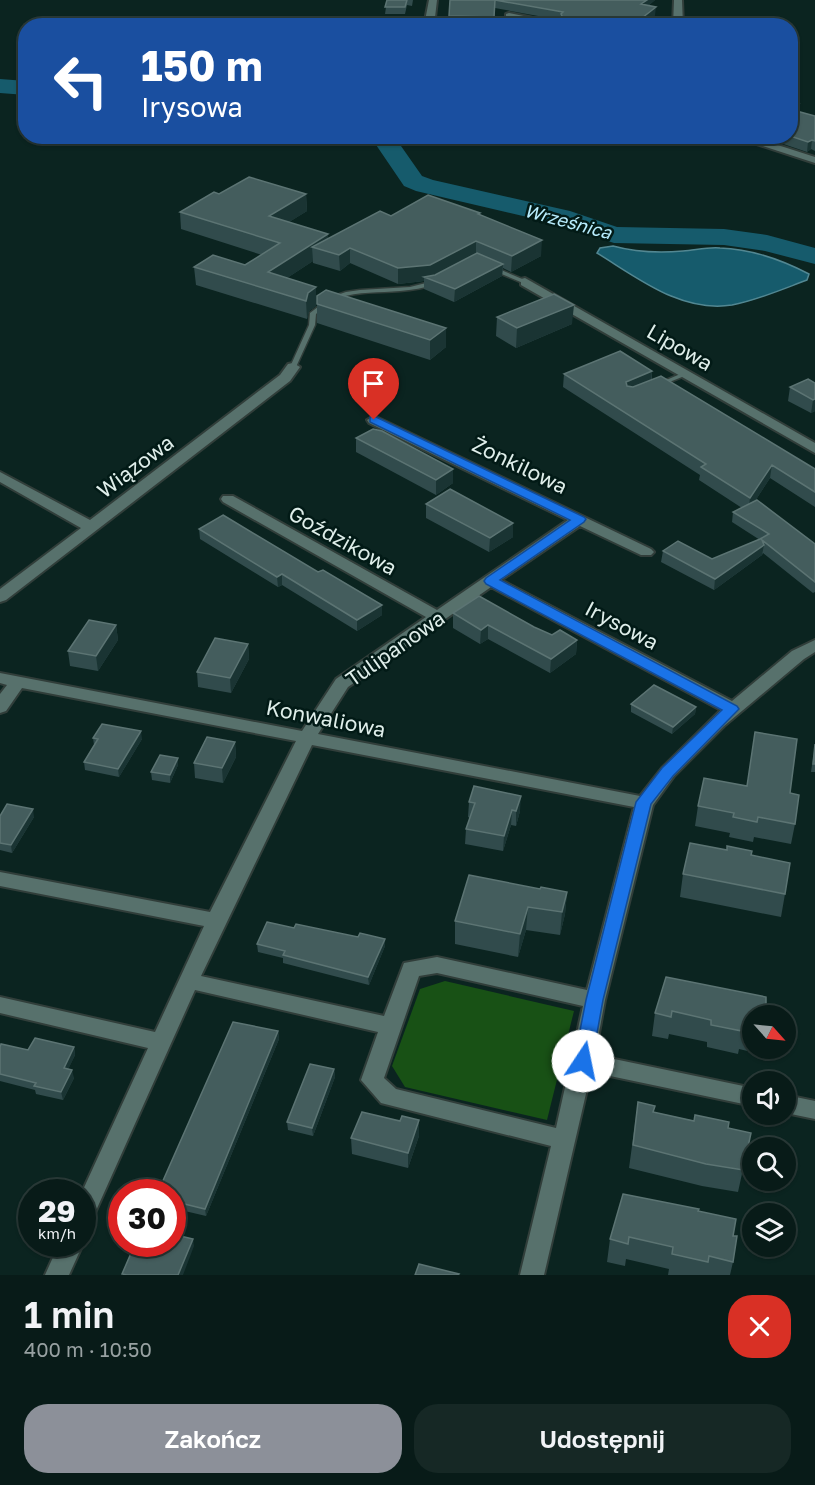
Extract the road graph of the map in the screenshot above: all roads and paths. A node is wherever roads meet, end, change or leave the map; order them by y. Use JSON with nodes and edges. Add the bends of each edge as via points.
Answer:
{"nodes":[{"id":1,"x":433,"y":0,"type":"edge"},
{"id":2,"x":678,"y":0,"type":"edge"},
{"id":3,"x":509,"y":16,"type":"dead end"},
{"id":4,"x":430,"y":18,"type":"edge"},
{"id":5,"x":519,"y":18,"type":"edge"},
{"id":6,"x":678,"y":18,"type":"edge"},
{"id":7,"x":763,"y":144,"type":"edge"},
{"id":8,"x":815,"y":160,"type":"edge"},
{"id":9,"x":486,"y":265,"type":"edge"},
{"id":10,"x":441,"y":280,"type":"edge"},
{"id":11,"x":525,"y":282,"type":"joint"},
{"id":12,"x":293,"y":367,"type":"joint"},
{"id":13,"x":685,"y":374,"type":"junction"},
{"id":14,"x":648,"y":390,"type":"edge"},
{"id":15,"x":374,"y":420,"type":"dead end"},
{"id":16,"x":815,"y":449,"type":"edge"},
{"id":17,"x":0,"y":476,"type":"edge"},
{"id":18,"x":228,"y":499,"type":"dead end"},
{"id":19,"x":579,"y":519,"type":"junction"},
{"id":20,"x":91,"y":526,"type":"junction"},
{"id":21,"x":646,"y":552,"type":"dead end"},
{"id":22,"x":491,"y":581,"type":"junction"},
{"id":23,"x":0,"y":597,"type":"edge"},
{"id":24,"x":438,"y":617,"type":"junction"},
{"id":25,"x":815,"y":645,"type":"edge"},
{"id":26,"x":9,"y":679,"type":"edge"},
{"id":27,"x":0,"y":707,"type":"edge"},
{"id":28,"x":732,"y":709,"type":"junction"},
{"id":29,"x":307,"y":737,"type":"junction"},
{"id":30,"x":644,"y":802,"type":"junction"},
{"id":31,"x":0,"y":879,"type":"edge"},
{"id":32,"x":216,"y":921,"type":"junction"},
{"id":33,"x":189,"y":981,"type":"junction"},
{"id":34,"x":595,"y":1000,"type":"junction"},
{"id":35,"x":0,"y":1005,"type":"edge"},
{"id":36,"x":390,"y":1026,"type":"junction"},
{"id":37,"x":161,"y":1042,"type":"junction"},
{"id":38,"x":583,"y":1061,"type":"junction"},
{"id":39,"x":742,"y":1095,"type":"edge"},
{"id":40,"x":796,"y":1106,"type":"edge"},
{"id":41,"x":815,"y":1110,"type":"edge"},
{"id":42,"x":564,"y":1140,"type":"junction"},
{"id":43,"x":96,"y":1186,"type":"edge"},
{"id":44,"x":65,"y":1257,"type":"edge"},
{"id":45,"x":57,"y":1275,"type":"edge"},
{"id":46,"x":532,"y":1275,"type":"edge"}],
"edges":[{"from":1,"to":4,"type":"street"},
{"from":2,"to":6,"type":"street"},
{"from":3,"to":5,"type":"street"},
{"from":7,"to":8,"type":"street"},
{"from":9,"to":11,"type":"lane"},
{"from":10,"to":12,"type":"lane","via":[[432,285],[334,298],[313,313],[312,325]]},
{"from":11,"to":13,"type":"street","name":"Lipowa"},
{"from":12,"to":20,"type":"street","name":"Wiązowa","via":[[285,378]]},
{"from":13,"to":14,"type":"lane"},
{"from":13,"to":16,"type":"street","name":"Lipowa"},
{"from":15,"to":19,"type":"street","name":"Żonkilowa"},
{"from":17,"to":20,"type":"street"},
{"from":18,"to":24,"type":"street","name":"Goździkowa"},
{"from":19,"to":21,"type":"street","name":"Żonkilowa"},
{"from":19,"to":22,"type":"street","name":"Tulipanowa"},
{"from":20,"to":23,"type":"street","name":"Wiązowa"},
{"from":22,"to":24,"type":"street","name":"Tulipanowa"},
{"from":22,"to":28,"type":"street","name":"Irysowa"},
{"from":24,"to":29,"type":"street","name":"Tulipanowa","via":[[342,683]]},
{"from":25,"to":28,"type":"street"},
{"from":26,"to":27,"type":"street"},
{"from":26,"to":29,"type":"street","name":"Konwaliowa"},
{"from":28,"to":30,"type":"street","via":[[668,772]]},
{"from":29,"to":30,"type":"street","name":"Konwaliowa"},
{"from":29,"to":32,"type":"street","name":"Tulipanowa"},
{"from":30,"to":34,"type":"street"},
{"from":31,"to":32,"type":"street"},
{"from":32,"to":33,"type":"street","name":"Tulipanowa"},
{"from":33,"to":36,"type":"street"},
{"from":33,"to":37,"type":"street","name":"Tulipanowa"},
{"from":34,"to":36,"type":"street","via":[[437,965],[411,969]]},
{"from":34,"to":38,"type":"street"},
{"from":35,"to":37,"type":"street"},
{"from":36,"to":42,"type":"street","via":[[372,1080],[389,1097]]},
{"from":37,"to":43,"type":"street","name":"Tulipanowa"},
{"from":38,"to":39,"type":"street"},
{"from":38,"to":42,"type":"street"},
{"from":40,"to":41,"type":"street"},
{"from":42,"to":46,"type":"street"},
{"from":44,"to":45,"type":"street"}]}
